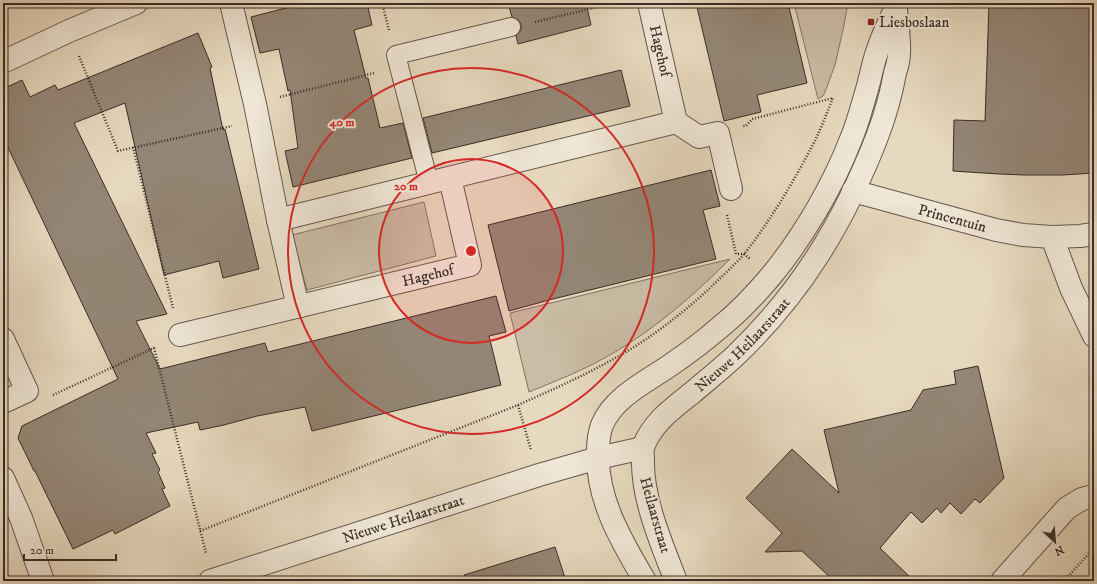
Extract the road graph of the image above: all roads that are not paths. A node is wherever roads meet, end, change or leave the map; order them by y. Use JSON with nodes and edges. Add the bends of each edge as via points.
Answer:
{"nodes":[{"id":1,"x":136,"y":3,"type":"edge"},
{"id":2,"x":231,"y":3,"type":"edge"},
{"id":3,"x":649,"y":3,"type":"edge"},
{"id":4,"x":896,"y":5,"type":"edge"},
{"id":5,"x":511,"y":27,"type":"road end"},
{"id":6,"x":3,"y":62,"type":"edge"},
{"id":7,"x":676,"y":122,"type":"junction"},
{"id":8,"x":450,"y":178,"type":"junction"},
{"id":9,"x":833,"y":182,"type":"junction"},
{"id":10,"x":429,"y":183,"type":"junction"},
{"id":11,"x":731,"y":189,"type":"road end"},
{"id":12,"x":853,"y":191,"type":"junction"},
{"id":13,"x":278,"y":220,"type":"junction"},
{"id":14,"x":1094,"y":234,"type":"edge"},
{"id":15,"x":1052,"y":237,"type":"junction"},
{"id":16,"x":298,"y":307,"type":"junction"},
{"id":17,"x":180,"y":335,"type":"road end"},
{"id":18,"x":1094,"y":336,"type":"edge"},
{"id":19,"x":3,"y":339,"type":"edge"},
{"id":20,"x":3,"y":402,"type":"edge"},
{"id":21,"x":643,"y":448,"type":"junction"},
{"id":22,"x":598,"y":458,"type":"junction"},
{"id":23,"x":3,"y":478,"type":"edge"},
{"id":24,"x":1094,"y":496,"type":"edge"},
{"id":25,"x":44,"y":581,"type":"edge"},
{"id":26,"x":211,"y":581,"type":"edge"},
{"id":27,"x":645,"y":581,"type":"edge"},
{"id":28,"x":676,"y":581,"type":"edge"},
{"id":29,"x":1002,"y":581,"type":"edge"}],
"edges":[{"from":1,"to":6,"type":"street"},
{"from":2,"to":13,"type":"street"},
{"from":3,"to":7,"type":"street","name":"Hagehof"},
{"from":4,"to":9,"type":"street","name":"Nieuwe Heilaarstraat","via":[[877,51],[866,95]]},
{"from":4,"to":12,"type":"street","name":"Nieuwe Heilaarstraat","via":[[899,53],[889,102]]},
{"from":5,"to":10,"type":"lane","via":[[396,55]]},
{"from":7,"to":8,"type":"street"},
{"from":7,"to":11,"type":"street","via":[[699,137],[718,133]]},
{"from":8,"to":10,"type":"street"},
{"from":8,"to":16,"type":"street","name":"Hagehof","via":[[470,265]]},
{"from":9,"to":12,"type":"street"},
{"from":9,"to":22,"type":"street","name":"Nieuwe Heilaarstraat","via":[[771,276],[748,302],[720,328],[614,405],[602,426]]},
{"from":10,"to":13,"type":"street"},
{"from":12,"to":15,"type":"street","name":"Princentuin","via":[[996,230]]},
{"from":12,"to":21,"type":"street","name":"Nieuwe Heilaarstraat","via":[[822,249],[783,304],[723,367],[658,422]]},
{"from":13,"to":16,"type":"street"},
{"from":14,"to":15,"type":"street","name":"Princentuin"},
{"from":15,"to":18,"type":"street","via":[[1071,288]]},
{"from":16,"to":17,"type":"street","name":"Hagehof"},
{"from":19,"to":20,"type":"street","via":[[27,391]]},
{"from":21,"to":22,"type":"street","name":"Nieuwe Heilaarstraat"},
{"from":21,"to":28,"type":"street","name":"Heilaarstraat","via":[[642,470],[645,489]]},
{"from":22,"to":26,"type":"street","name":"Nieuwe Heilaarstraat"},
{"from":22,"to":27,"type":"street","via":[[599,481],[605,503]]},
{"from":23,"to":25,"type":"street"},
{"from":24,"to":29,"type":"street","via":[[1082,499],[1067,508]]}]}
